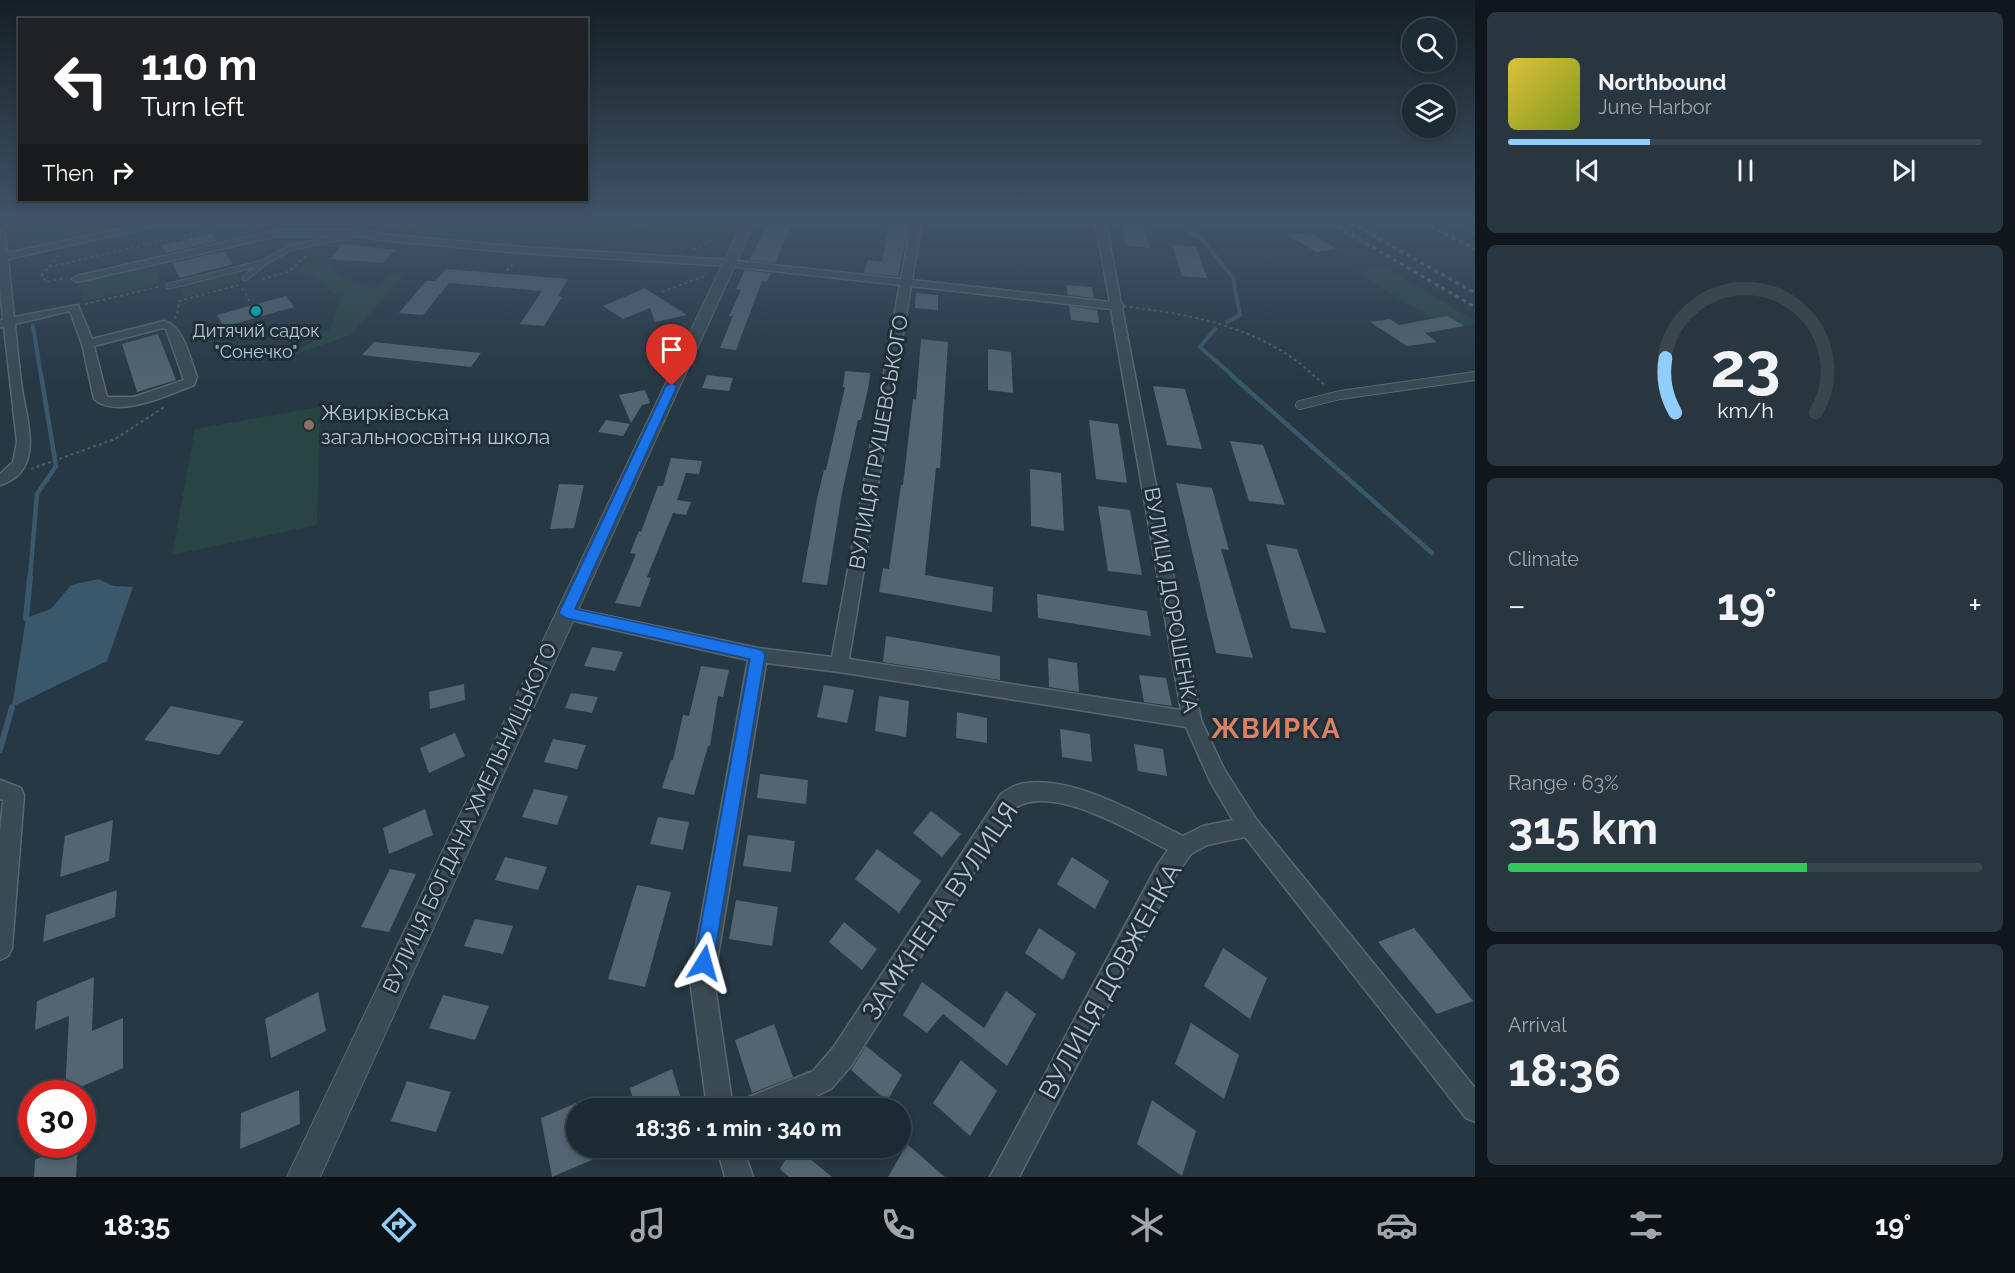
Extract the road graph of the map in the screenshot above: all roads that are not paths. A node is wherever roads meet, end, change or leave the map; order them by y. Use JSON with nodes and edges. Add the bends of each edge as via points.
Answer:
{"nodes":[{"id":1,"x":3,"y":274,"type":"edge"},
{"id":2,"x":98,"y":274,"type":"edge"},
{"id":3,"x":215,"y":274,"type":"edge"},
{"id":4,"x":250,"y":274,"type":"edge"},
{"id":5,"x":724,"y":274,"type":"edge"},
{"id":6,"x":822,"y":274,"type":"edge"},
{"id":7,"x":909,"y":274,"type":"edge"},
{"id":8,"x":1111,"y":274,"type":"edge"},
{"id":9,"x":245,"y":278,"type":"dead end"},
{"id":10,"x":77,"y":279,"type":"dead end"},
{"id":11,"x":907,"y":284,"type":"junction"},
{"id":12,"x":169,"y":285,"type":"dead end"},
{"id":13,"x":1118,"y":306,"type":"junction"},
{"id":14,"x":5,"y":322,"type":"edge"},
{"id":15,"x":88,"y":344,"type":"junction"},
{"id":16,"x":1475,"y":376,"type":"edge"},
{"id":17,"x":16,"y":390,"type":"junction"},
{"id":18,"x":0,"y":395,"type":"edge"},
{"id":19,"x":1300,"y":405,"type":"dead end"},
{"id":20,"x":0,"y":480,"type":"edge"},
{"id":21,"x":566,"y":613,"type":"junction"},
{"id":22,"x":758,"y":655,"type":"junction"},
{"id":23,"x":839,"y":665,"type":"junction"},
{"id":24,"x":1192,"y":720,"type":"junction"},
{"id":25,"x":0,"y":789,"type":"edge"},
{"id":26,"x":1249,"y":826,"type":"junction"},
{"id":27,"x":1183,"y":847,"type":"junction"},
{"id":28,"x":2,"y":915,"type":"edge"},
{"id":29,"x":0,"y":948,"type":"edge"},
{"id":30,"x":719,"y":1098,"type":"edge"},
{"id":31,"x":782,"y":1098,"type":"edge"},
{"id":32,"x":1475,"y":1109,"type":"edge"},
{"id":33,"x":733,"y":1158,"type":"edge"},
{"id":34,"x":303,"y":1177,"type":"edge"},
{"id":35,"x":739,"y":1177,"type":"edge"},
{"id":36,"x":1004,"y":1177,"type":"edge"}],
"edges":[{"from":1,"to":14,"type":"street"},
{"from":2,"to":10,"type":"street"},
{"from":3,"to":12,"type":"lane"},
{"from":4,"to":9,"type":"lane"},
{"from":5,"to":21,"type":"street","name":"ВУЛИЦЯ БОГДАНА ХМЕЛЬНИЦЬКОГО"},
{"from":6,"to":11,"type":"street"},
{"from":7,"to":11,"type":"street","name":"ВУЛИЦЯ ГРУШЕВСЬКОГО"},
{"from":8,"to":13,"type":"street","name":"ВУЛИЦЯ ДОРОШЕНКА"},
{"from":11,"to":13,"type":"street"},
{"from":11,"to":23,"type":"street","name":"ВУЛИЦЯ ГРУШЕВСЬКОГО"},
{"from":13,"to":24,"type":"street","name":"ВУЛИЦЯ ДОРОШЕНКА"},
{"from":14,"to":15,"type":"street","via":[[74,307]]},
{"from":14,"to":17,"type":"street"},
{"from":15,"to":15,"type":"street","via":[[164,324],[171,327],[190,382],[124,404],[110,403],[101,399]]},
{"from":16,"to":19,"type":"lane","via":[[1340,395]]},
{"from":17,"to":18,"type":"street"},
{"from":17,"to":20,"type":"street","via":[[22,413],[23,450],[16,470]]},
{"from":21,"to":22,"type":"street"},
{"from":21,"to":34,"type":"street","name":"ВУЛИЦЯ БОГДАНА ХМЕЛЬНИЦЬКОГО"},
{"from":22,"to":23,"type":"street"},
{"from":22,"to":30,"type":"street","via":[[702,980]]},
{"from":23,"to":24,"type":"street"},
{"from":24,"to":26,"type":"street","name":"ВУЛИЦЯ ДОРОШЕНКА","via":[[1217,776]]},
{"from":25,"to":28,"type":"street","via":[[14,795]]},
{"from":26,"to":27,"type":"street","name":"ВУЛИЦЯ ДОВЖЕНКА","via":[[1203,836]]},
{"from":26,"to":32,"type":"street","name":"ВУЛИЦЯ ДОРОШЕНКА"},
{"from":27,"to":31,"type":"street","name":"ЗАМКНЕНА ВУЛИЦЯ","via":[[1078,798],[1038,790],[1023,792],[1008,801],[842,1057],[822,1080]]},
{"from":27,"to":36,"type":"street","name":"ВУЛИЦЯ ДОВЖЕНКА","via":[[1166,871]]},
{"from":28,"to":29,"type":"street"},
{"from":33,"to":35,"type":"street"}]}
